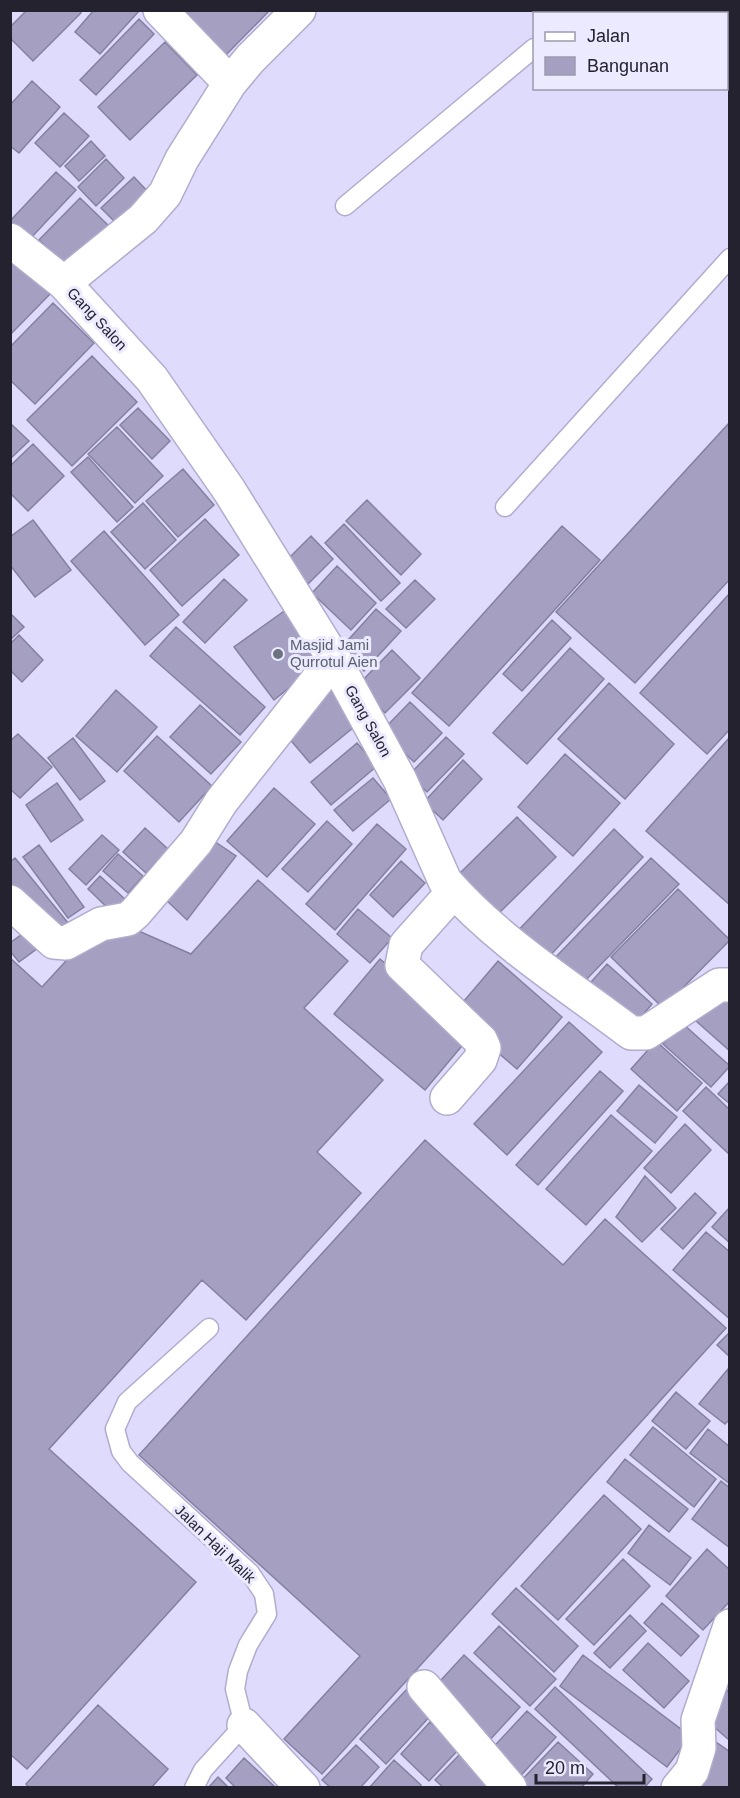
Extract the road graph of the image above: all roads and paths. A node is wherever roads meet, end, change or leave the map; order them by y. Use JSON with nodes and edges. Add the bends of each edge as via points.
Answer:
{"nodes":[{"id":1,"x":160,"y":10,"type":"edge"},
{"id":2,"x":299,"y":10,"type":"edge"},
{"id":3,"x":533,"y":49,"type":"edge"},
{"id":4,"x":230,"y":83,"type":"junction"},
{"id":5,"x":345,"y":206,"type":"dead end"},
{"id":6,"x":10,"y":240,"type":"edge"},
{"id":7,"x":729,"y":258,"type":"edge"},
{"id":8,"x":64,"y":283,"type":"junction"},
{"id":9,"x":505,"y":507,"type":"dead end"},
{"id":10,"x":334,"y":659,"type":"junction"},
{"id":11,"x":454,"y":891,"type":"junction"},
{"id":12,"x":10,"y":902,"type":"edge"},
{"id":13,"x":729,"y":985,"type":"edge"},
{"id":14,"x":447,"y":1098,"type":"dead end"},
{"id":15,"x":209,"y":1328,"type":"dead end"},
{"id":16,"x":729,"y":1626,"type":"edge"},
{"id":17,"x":424,"y":1687,"type":"dead end"},
{"id":18,"x":244,"y":1725,"type":"junction"},
{"id":19,"x":194,"y":1788,"type":"edge"},
{"id":20,"x":303,"y":1788,"type":"edge"},
{"id":21,"x":510,"y":1788,"type":"edge"},
{"id":22,"x":678,"y":1788,"type":"edge"}],
"edges":[{"from":1,"to":4,"type":"street"},
{"from":2,"to":4,"type":"street"},
{"from":3,"to":5,"type":"lane"},
{"from":4,"to":8,"type":"street","via":[[182,159],[165,194],[143,219]]},
{"from":6,"to":8,"type":"street","name":"Gang Salon"},
{"from":7,"to":9,"type":"lane"},
{"from":8,"to":10,"type":"street","name":"Gang Salon","via":[[152,379],[229,490]]},
{"from":10,"to":11,"type":"street","name":"Gang Salon","via":[[400,780],[445,881]]},
{"from":10,"to":12,"type":"street","via":[[221,802],[196,842],[128,919],[101,924],[73,941],[54,942]]},
{"from":11,"to":13,"type":"street","name":"Gang Salon","via":[[506,940],[631,1033],[646,1033],[719,985]]},
{"from":11,"to":14,"type":"street","via":[[406,945],[402,965],[484,1048],[480,1060]]},
{"from":15,"to":18,"type":"lane","name":"Jalan Haji Malik","via":[[127,1402],[115,1429],[121,1451],[130,1463],[250,1573],[264,1594],[267,1614],[237,1671],[235,1689]]},
{"from":16,"to":22,"type":"street","via":[[698,1720],[699,1748],[692,1771]]},
{"from":17,"to":21,"type":"street"},
{"from":18,"to":19,"type":"lane","via":[[203,1770]]},
{"from":18,"to":20,"type":"street","name":"Jalan Haji Malik"}]}
